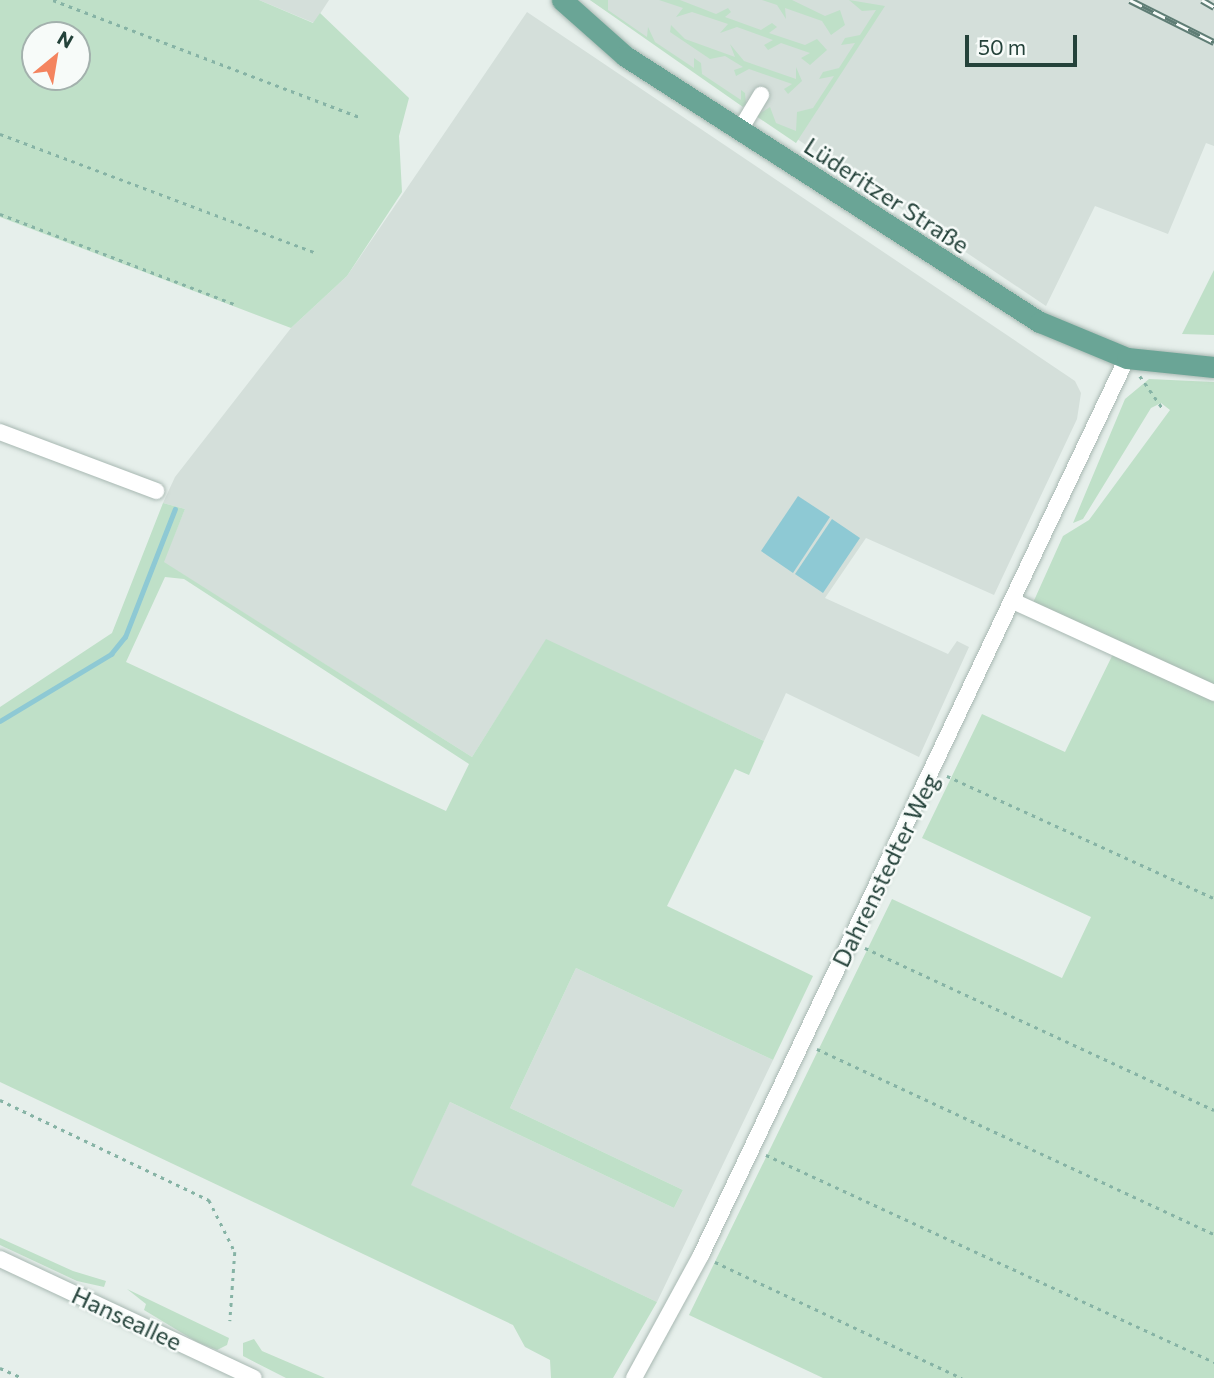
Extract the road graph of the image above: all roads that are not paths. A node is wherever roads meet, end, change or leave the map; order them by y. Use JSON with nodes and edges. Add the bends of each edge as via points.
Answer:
{"nodes":[{"id":1,"x":562,"y":0,"type":"edge"},
{"id":2,"x":761,"y":95,"type":"dead end"},
{"id":3,"x":740,"y":130,"type":"junction"},
{"id":4,"x":1132,"y":365,"type":"junction"},
{"id":5,"x":1214,"y":367,"type":"edge"},
{"id":6,"x":0,"y":432,"type":"edge"},
{"id":7,"x":156,"y":491,"type":"dead end"},
{"id":8,"x":1013,"y":601,"type":"junction"},
{"id":9,"x":1214,"y":693,"type":"edge"},
{"id":10,"x":0,"y":1259,"type":"edge"},
{"id":11,"x":254,"y":1378,"type":"edge"},
{"id":12,"x":634,"y":1378,"type":"edge"}],
"edges":[{"from":1,"to":3,"type":"main road","name":"Lüderitzer Straße","via":[[598,37]]},
{"from":2,"to":3,"type":"street"},
{"from":3,"to":4,"type":"main road","name":"Lüderitzer Straße","via":[[999,299]]},
{"from":4,"to":5,"type":"main road","name":"Lüderitzer Straße"},
{"from":4,"to":8,"type":"street","name":"Dahrenstedter Weg"},
{"from":6,"to":7,"type":"street"},
{"from":8,"to":9,"type":"street"},
{"from":8,"to":12,"type":"street","name":"Dahrenstedter Weg","via":[[701,1255]]},
{"from":10,"to":11,"type":"street","name":"Hanseallee"}]}
